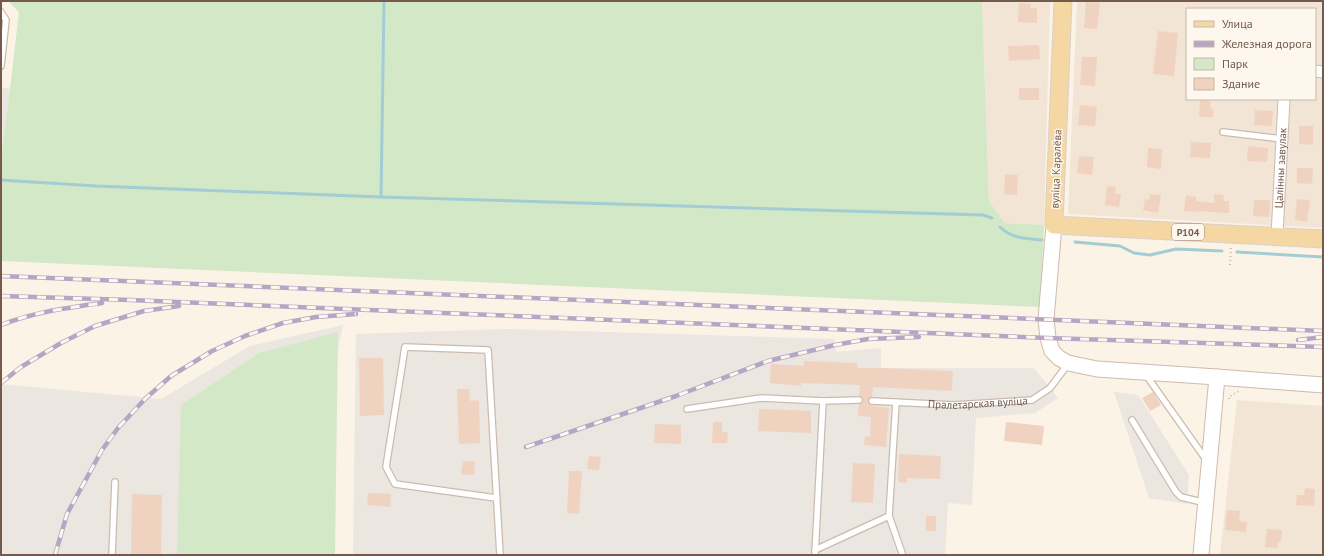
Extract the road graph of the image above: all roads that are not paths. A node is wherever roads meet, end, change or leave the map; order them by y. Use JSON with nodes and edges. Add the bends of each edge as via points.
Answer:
{"nodes":[{"id":1,"x":1063,"y":1,"type":"edge"},
{"id":2,"x":1,"y":12,"type":"edge"},
{"id":3,"x":1,"y":66,"type":"edge"},
{"id":4,"x":1284,"y":100,"type":"edge"},
{"id":5,"x":1223,"y":132,"type":"dead end"},
{"id":6,"x":1282,"y":139,"type":"junction"},
{"id":7,"x":1054,"y":225,"type":"junction"},
{"id":8,"x":1277,"y":236,"type":"junction"},
{"id":9,"x":1323,"y":239,"type":"edge"},
{"id":10,"x":1068,"y":363,"type":"junction"},
{"id":11,"x":1144,"y":372,"type":"junction"},
{"id":12,"x":1218,"y":377,"type":"junction"},
{"id":13,"x":1323,"y":385,"type":"edge"},
{"id":14,"x":859,"y":400,"type":"dead end"},
{"id":15,"x":823,"y":401,"type":"junction"},
{"id":16,"x":872,"y":401,"type":"dead end"},
{"id":17,"x":896,"y":402,"type":"junction"},
{"id":18,"x":687,"y":409,"type":"dead end"},
{"id":19,"x":1132,"y":420,"type":"dead end"},
{"id":20,"x":1210,"y":465,"type":"junction"},
{"id":21,"x":115,"y":482,"type":"dead end"},
{"id":22,"x":496,"y":498,"type":"junction"},
{"id":23,"x":1206,"y":504,"type":"junction"},
{"id":24,"x":889,"y":516,"type":"junction"},
{"id":25,"x":815,"y":553,"type":"edge"},
{"id":26,"x":112,"y":555,"type":"edge"},
{"id":27,"x":500,"y":555,"type":"edge"},
{"id":28,"x":902,"y":555,"type":"edge"},
{"id":29,"x":1201,"y":555,"type":"edge"}],
"edges":[{"from":1,"to":7,"type":"main road","name":"вуліца Каралёва"},
{"from":2,"to":3,"type":"lane","via":[[6,20]]},
{"from":4,"to":6,"type":"street","name":"Цалінны завулак"},
{"from":5,"to":6,"type":"lane"},
{"from":6,"to":8,"type":"street","name":"Цалінны завулак"},
{"from":7,"to":8,"type":"main road","number":"Р104"},
{"from":7,"to":10,"type":"main road","name":"вуліца Каралёва","via":[[1046,319],[1052,350],[1058,358]]},
{"from":8,"to":9,"type":"main road","number":"Р104"},
{"from":10,"to":11,"type":"main road","via":[[1097,369]]},
{"from":10,"to":17,"type":"lane","name":"Пралетарская вуліца","via":[[1050,388],[1032,400],[954,405]]},
{"from":11,"to":12,"type":"main road"},
{"from":11,"to":20,"type":"lane"},
{"from":12,"to":13,"type":"main road"},
{"from":12,"to":20,"type":"main road"},
{"from":14,"to":15,"type":"lane"},
{"from":15,"to":18,"type":"lane","via":[[761,398]]},
{"from":15,"to":25,"type":"lane"},
{"from":16,"to":17,"type":"lane","name":"Пралетарская вуліца"},
{"from":17,"to":24,"type":"lane"},
{"from":19,"to":23,"type":"lane","via":[[1176,492],[1181,497]]},
{"from":20,"to":23,"type":"main road"},
{"from":21,"to":26,"type":"lane"},
{"from":22,"to":22,"type":"lane","via":[[488,350],[405,348],[386,467],[395,484]]},
{"from":22,"to":27,"type":"lane"},
{"from":23,"to":29,"type":"main road"},
{"from":24,"to":25,"type":"lane"},
{"from":24,"to":28,"type":"lane"}]}
